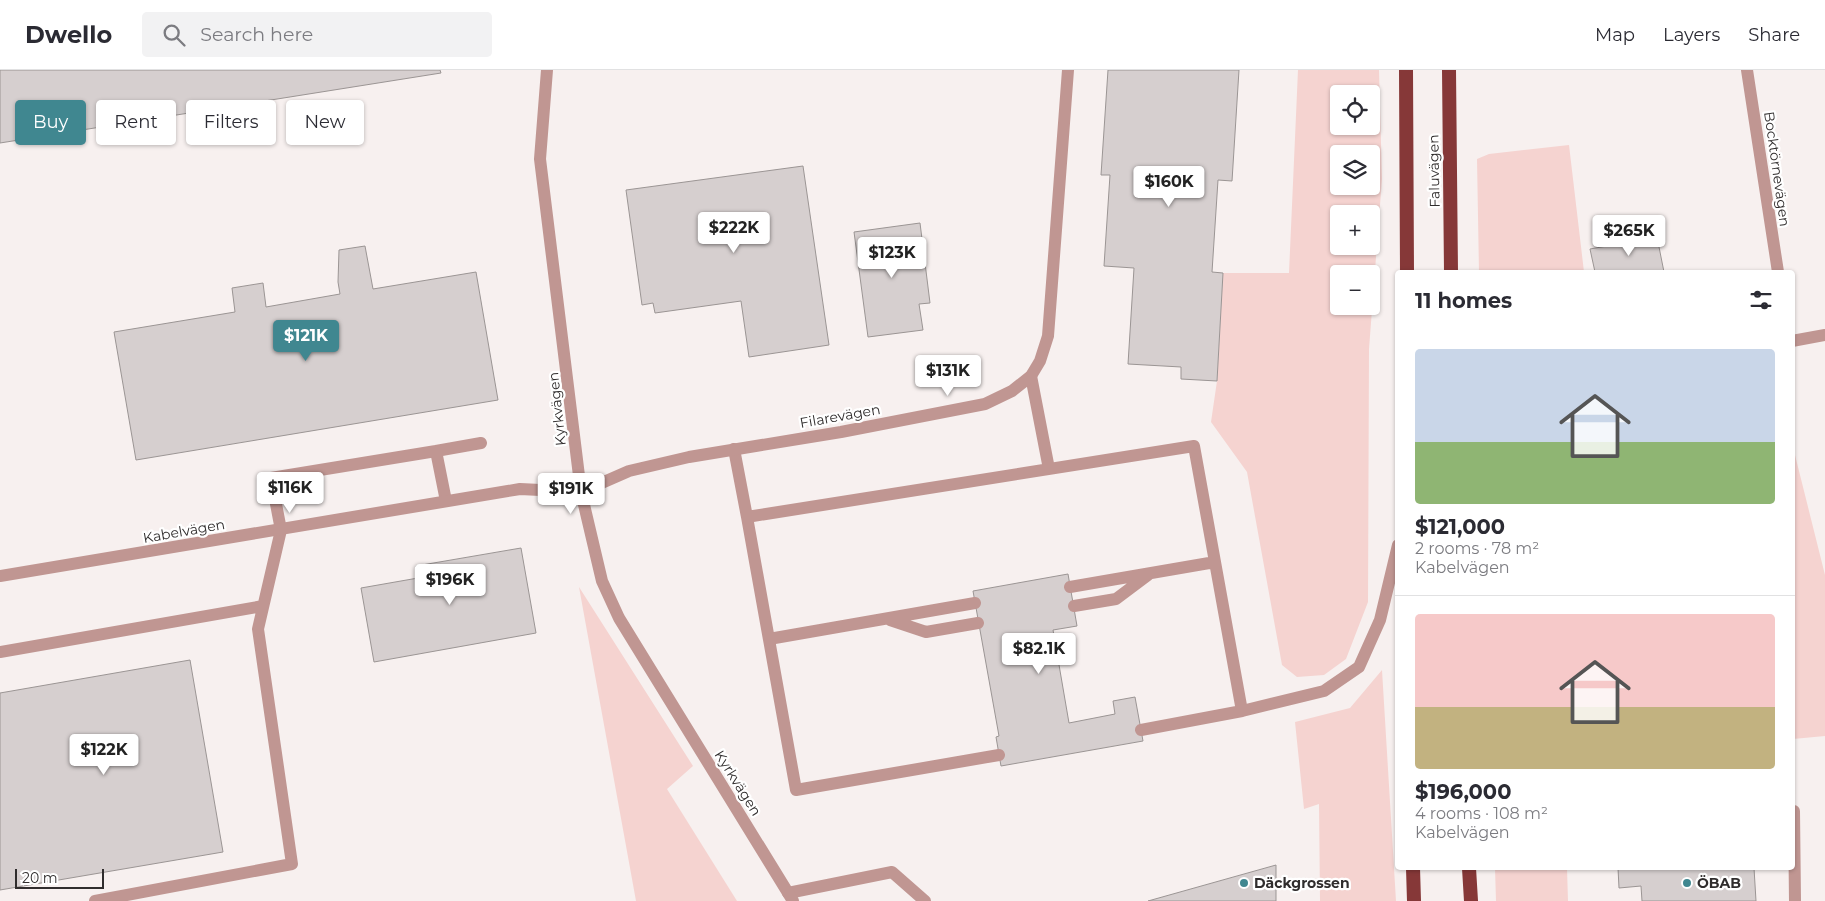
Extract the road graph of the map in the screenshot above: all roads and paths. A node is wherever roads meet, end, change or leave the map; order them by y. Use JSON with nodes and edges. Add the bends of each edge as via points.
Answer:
{"nodes":[{"id":1,"x":547,"y":70,"type":"edge"},
{"id":2,"x":1068,"y":70,"type":"edge"},
{"id":3,"x":1406,"y":70,"type":"edge"},
{"id":4,"x":1449,"y":70,"type":"edge"},
{"id":5,"x":1747,"y":70,"type":"edge"},
{"id":6,"x":1407,"y":270,"type":"edge"},
{"id":7,"x":1451,"y":270,"type":"edge"},
{"id":8,"x":1778,"y":270,"type":"edge"},
{"id":9,"x":1825,"y":336,"type":"edge"},
{"id":10,"x":1795,"y":341,"type":"edge"},
{"id":11,"x":1031,"y":376,"type":"junction"},
{"id":12,"x":481,"y":444,"type":"dead end"},
{"id":13,"x":734,"y":449,"type":"junction"},
{"id":14,"x":436,"y":451,"type":"junction"},
{"id":15,"x":1050,"y":469,"type":"junction"},
{"id":16,"x":582,"y":492,"type":"junction"},
{"id":17,"x":446,"y":501,"type":"junction"},
{"id":18,"x":747,"y":517,"type":"junction"},
{"id":19,"x":281,"y":530,"type":"junction"},
{"id":20,"x":1395,"y":558,"type":"edge"},
{"id":21,"x":1215,"y":562,"type":"junction"},
{"id":22,"x":1150,"y":573,"type":"junction"},
{"id":23,"x":0,"y":576,"type":"edge"},
{"id":24,"x":1070,"y":587,"type":"dead end"},
{"id":25,"x":975,"y":604,"type":"dead end"},
{"id":26,"x":263,"y":606,"type":"junction"},
{"id":27,"x":1074,"y":606,"type":"dead end"},
{"id":28,"x":888,"y":619,"type":"junction"},
{"id":29,"x":978,"y":623,"type":"dead end"},
{"id":30,"x":769,"y":639,"type":"junction"},
{"id":31,"x":0,"y":652,"type":"edge"},
{"id":32,"x":1242,"y":711,"type":"junction"},
{"id":33,"x":1141,"y":730,"type":"dead end"},
{"id":34,"x":999,"y":755,"type":"dead end"},
{"id":35,"x":1413,"y":870,"type":"edge"},
{"id":36,"x":1470,"y":870,"type":"edge"},
{"id":37,"x":1795,"y":870,"type":"edge"},
{"id":38,"x":791,"y":897,"type":"edge"},
{"id":39,"x":96,"y":901,"type":"edge"},
{"id":40,"x":925,"y":901,"type":"edge"},
{"id":41,"x":1414,"y":901,"type":"edge"},
{"id":42,"x":1471,"y":901,"type":"edge"},
{"id":43,"x":1795,"y":901,"type":"edge"}],
"edges":[{"from":1,"to":16,"type":"street","name":"Kyrkvägen","via":[[540,159]]},
{"from":2,"to":11,"type":"street","name":"Filarevägen","via":[[1048,336]]},
{"from":3,"to":6,"type":"highway","name":"Faluvägen"},
{"from":4,"to":7,"type":"highway","name":"Faluvägen"},
{"from":5,"to":8,"type":"street","name":"Bocktörnevägen"},
{"from":9,"to":10,"type":"street"},
{"from":11,"to":13,"type":"street","name":"Filarevägen","via":[[1012,391],[985,404]]},
{"from":11,"to":15,"type":"street"},
{"from":12,"to":14,"type":"street"},
{"from":13,"to":16,"type":"street","name":"Filarevägen","via":[[629,470]]},
{"from":13,"to":18,"type":"street"},
{"from":14,"to":17,"type":"street"},
{"from":14,"to":19,"type":"street","via":[[271,478]]},
{"from":15,"to":18,"type":"street"},
{"from":15,"to":21,"type":"street","via":[[1194,446]]},
{"from":16,"to":17,"type":"street","name":"Kabelvägen","via":[[520,489]]},
{"from":16,"to":38,"type":"street","name":"Kyrkvägen","via":[[602,581],[619,618]]},
{"from":17,"to":19,"type":"street","name":"Kabelvägen"},
{"from":18,"to":30,"type":"street"},
{"from":19,"to":23,"type":"street","name":"Kabelvägen"},
{"from":19,"to":26,"type":"street"},
{"from":20,"to":32,"type":"street","via":[[1380,620],[1359,666],[1324,691]]},
{"from":21,"to":22,"type":"street"},
{"from":21,"to":32,"type":"street"},
{"from":22,"to":24,"type":"street"},
{"from":22,"to":27,"type":"street","via":[[1116,599]]},
{"from":25,"to":28,"type":"street"},
{"from":26,"to":31,"type":"street"},
{"from":26,"to":39,"type":"street","via":[[258,629],[292,864]]},
{"from":28,"to":29,"type":"street","via":[[926,632]]},
{"from":28,"to":30,"type":"street"},
{"from":30,"to":34,"type":"street","via":[[796,790]]},
{"from":32,"to":33,"type":"street"},
{"from":35,"to":41,"type":"highway"},
{"from":36,"to":42,"type":"highway"},
{"from":37,"to":43,"type":"street"},
{"from":38,"to":40,"type":"street","via":[[892,872]]}]}
